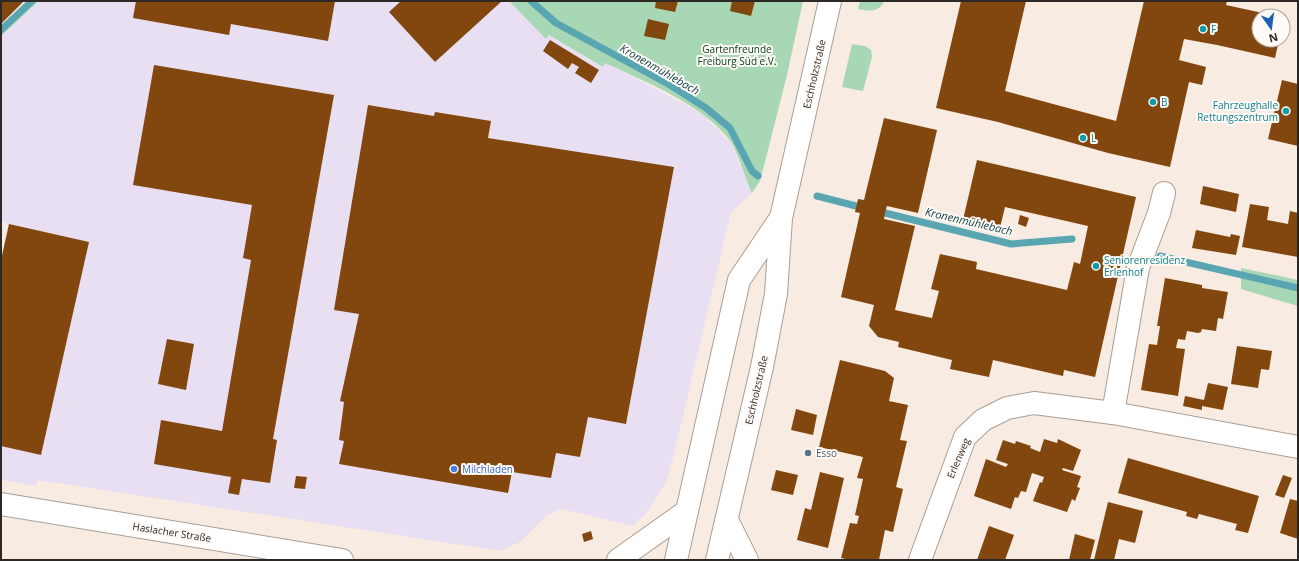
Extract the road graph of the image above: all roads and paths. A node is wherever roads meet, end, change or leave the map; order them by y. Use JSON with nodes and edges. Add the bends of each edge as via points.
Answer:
{"nodes":[{"id":1,"x":830,"y":1,"type":"edge"},
{"id":2,"x":1164,"y":192,"type":"dead end"},
{"id":3,"x":781,"y":218,"type":"junction"},
{"id":4,"x":1113,"y":413,"type":"junction"},
{"id":5,"x":1298,"y":447,"type":"edge"},
{"id":6,"x":1,"y":504,"type":"edge"},
{"id":7,"x":687,"y":511,"type":"junction"},
{"id":8,"x":727,"y":520,"type":"junction"},
{"id":9,"x":626,"y":554,"type":"edge"},
{"id":10,"x":342,"y":560,"type":"edge"},
{"id":11,"x":676,"y":560,"type":"edge"},
{"id":12,"x":717,"y":560,"type":"edge"},
{"id":13,"x":747,"y":560,"type":"edge"},
{"id":14,"x":920,"y":560,"type":"edge"}],
"edges":[{"from":1,"to":3,"type":"street","name":"Eschholzstraße"},
{"from":2,"to":4,"type":"street","via":[[1159,213],[1138,268]]},
{"from":3,"to":7,"type":"street","name":"Eschholzstraße","via":[[739,280]]},
{"from":3,"to":8,"type":"street","name":"Eschholzstraße","via":[[776,294]]},
{"from":4,"to":5,"type":"street","name":"Erlenweg"},
{"from":4,"to":14,"type":"street","name":"Erlenweg","via":[[1034,403],[1007,408],[983,420],[965,437]]},
{"from":6,"to":10,"type":"street","name":"Haslacher Straße"},
{"from":7,"to":9,"type":"street"},
{"from":7,"to":11,"type":"street","name":"Eschholzstraße"},
{"from":8,"to":12,"type":"street","name":"Eschholzstraße"},
{"from":8,"to":13,"type":"street"}]}
